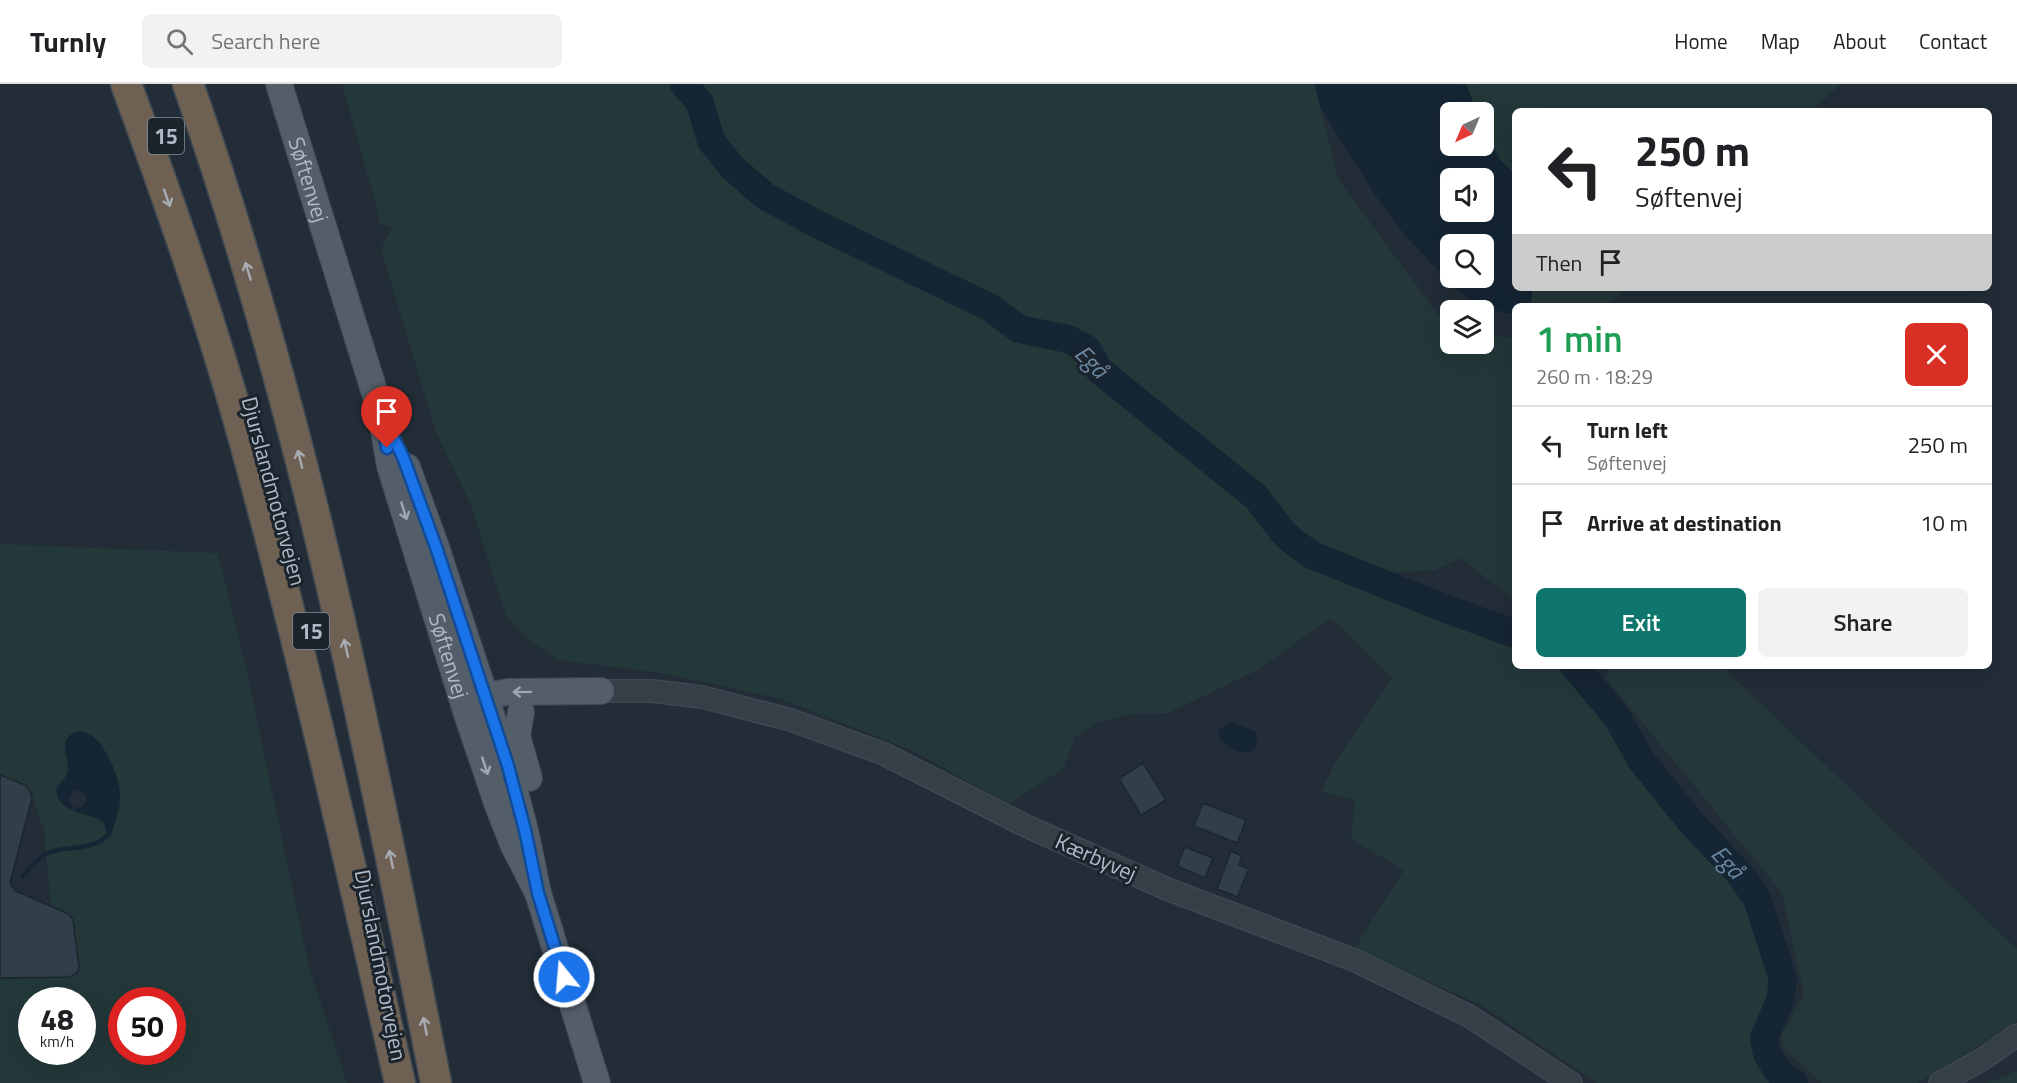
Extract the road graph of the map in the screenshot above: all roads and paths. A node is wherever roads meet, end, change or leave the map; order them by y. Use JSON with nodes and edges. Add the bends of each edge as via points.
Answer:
{"nodes":[{"id":1,"x":126,"y":84,"type":"edge"},
{"id":2,"x":141,"y":84,"type":"edge"},
{"id":3,"x":147,"y":84,"type":"edge"},
{"id":4,"x":188,"y":84,"type":"edge"},
{"id":5,"x":204,"y":84,"type":"edge"},
{"id":6,"x":279,"y":84,"type":"edge"},
{"id":7,"x":185,"y":187,"type":"junction"},
{"id":8,"x":238,"y":240,"type":"junction"},
{"id":9,"x":601,"y":691,"type":"junction"},
{"id":10,"x":481,"y":708,"type":"junction"},
{"id":11,"x":521,"y":712,"type":"junction"},
{"id":12,"x":532,"y":864,"type":"junction"},
{"id":13,"x":538,"y":893,"type":"junction"},
{"id":14,"x":2017,"y":1035,"type":"edge"},
{"id":15,"x":400,"y":1083,"type":"edge"},
{"id":16,"x":405,"y":1083,"type":"edge"},
{"id":17,"x":436,"y":1083,"type":"edge"},
{"id":18,"x":597,"y":1083,"type":"edge"},
{"id":19,"x":1571,"y":1083,"type":"edge"},
{"id":20,"x":1940,"y":1083,"type":"edge"}],
"edges":[{"from":1,"to":15,"type":"highway","one_way":true,"via":[[216,344],[255,479],[329,771]]},
{"from":2,"to":7,"type":"highway"},
{"from":3,"to":7,"type":"highway","name":"Djurslandmotorvejen","number":"15"},
{"from":4,"to":8,"type":"highway","name":"Djurslandmotorvejen","number":"15"},
{"from":5,"to":8,"type":"highway"},
{"from":6,"to":10,"type":"main road","name":"Søftenvej","via":[[381,413],[390,466]]},
{"from":7,"to":16,"type":"highway","name":"Djurslandmotorvejen","number":"15","via":[[236,350],[308,621]]},
{"from":17,"to":8,"type":"highway","name":"Djurslandmotorvejen","number":"15","one_way":true,"via":[[359,705],[272,349]]},
{"from":9,"to":10,"type":"main road","one_way":true,"via":[[508,692]]},
{"from":9,"to":11,"type":"main road"},
{"from":9,"to":19,"type":"street","name":"Kærbyvej","via":[[702,696],[791,720],[884,754],[1026,826],[1167,889],[1375,970],[1469,1016]]},
{"from":10,"to":11,"type":"main road"},
{"from":10,"to":12,"type":"main road","name":"Søftenvej","via":[[508,766]]},
{"from":10,"to":13,"type":"main road","name":"Søftenvej","one_way":true,"via":[[497,804]]},
{"from":11,"to":12,"type":"main road","via":[[517,736],[535,818]]},
{"from":12,"to":13,"type":"main road","name":"Søftenvej"},
{"from":13,"to":18,"type":"main road","name":"Søftenvej"},
{"from":14,"to":20,"type":"street"}]}
